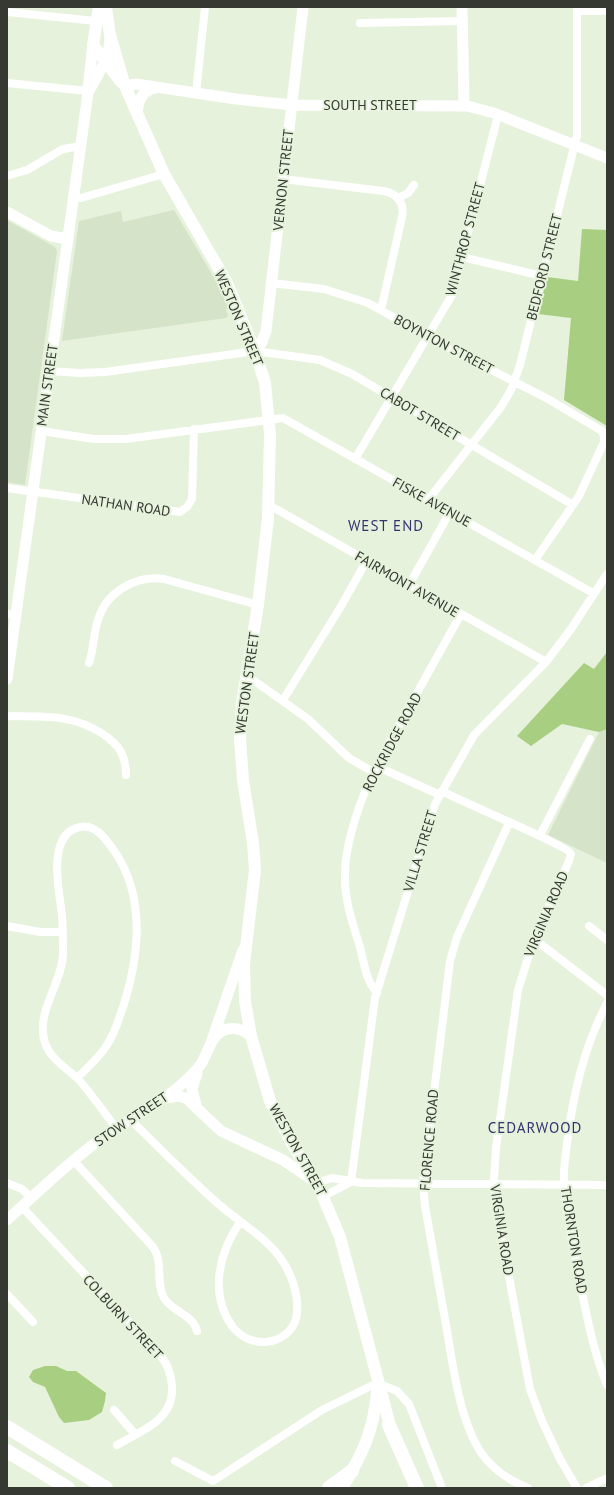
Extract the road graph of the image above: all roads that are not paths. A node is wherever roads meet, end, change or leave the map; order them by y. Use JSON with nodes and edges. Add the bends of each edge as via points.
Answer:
{"nodes":[{"id":1,"x":99,"y":7,"type":"edge"},
{"id":2,"x":106,"y":7,"type":"edge"},
{"id":3,"x":205,"y":7,"type":"edge"},
{"id":4,"x":303,"y":7,"type":"edge"},
{"id":5,"x":462,"y":7,"type":"edge"},
{"id":6,"x":577,"y":9,"type":"edge"},
{"id":7,"x":607,"y":11,"type":"edge"},
{"id":8,"x":7,"y":12,"type":"edge"},
{"id":9,"x":96,"y":21,"type":"junction"},
{"id":10,"x":463,"y":21,"type":"junction"},
{"id":11,"x":360,"y":23,"type":"dead end"},
{"id":12,"x":104,"y":60,"type":"junction"},
{"id":13,"x":7,"y":83,"type":"edge"},
{"id":14,"x":125,"y":86,"type":"junction"},
{"id":15,"x":158,"y":88,"type":"junction"},
{"id":16,"x":88,"y":91,"type":"junction"},
{"id":17,"x":196,"y":94,"type":"junction"},
{"id":18,"x":292,"y":104,"type":"junction"},
{"id":19,"x":464,"y":105,"type":"junction"},
{"id":20,"x":498,"y":115,"type":"junction"},
{"id":21,"x":138,"y":118,"type":"junction"},
{"id":22,"x":575,"y":145,"type":"junction"},
{"id":23,"x":81,"y":146,"type":"junction"},
{"id":24,"x":607,"y":158,"type":"edge"},
{"id":25,"x":164,"y":174,"type":"junction"},
{"id":26,"x":7,"y":176,"type":"edge"},
{"id":27,"x":283,"y":179,"type":"junction"},
{"id":28,"x":414,"y":184,"type":"dead end"},
{"id":29,"x":73,"y":198,"type":"junction"},
{"id":30,"x":398,"y":198,"type":"junction"},
{"id":31,"x":7,"y":212,"type":"edge"},
{"id":32,"x":68,"y":239,"type":"junction"},
{"id":33,"x":462,"y":257,"type":"junction"},
{"id":34,"x":542,"y":276,"type":"junction"},
{"id":35,"x":271,"y":283,"type":"junction"},
{"id":36,"x":381,"y":310,"type":"junction"},
{"id":37,"x":427,"y":337,"type":"junction"},
{"id":38,"x":256,"y":351,"type":"junction"},
{"id":39,"x":49,"y":371,"type":"junction"},
{"id":40,"x":514,"y":382,"type":"junction"},
{"id":41,"x":392,"y":397,"type":"junction"},
{"id":42,"x":269,"y":418,"type":"junction"},
{"id":43,"x":194,"y":429,"type":"junction"},
{"id":44,"x":41,"y":431,"type":"junction"},
{"id":45,"x":472,"y":445,"type":"junction"},
{"id":46,"x":355,"y":459,"type":"junction"},
{"id":47,"x":7,"y":488,"type":"edge"},
{"id":48,"x":33,"y":492,"type":"junction"},
{"id":49,"x":428,"y":500,"type":"junction"},
{"id":50,"x":269,"y":505,"type":"junction"},
{"id":51,"x":573,"y":505,"type":"junction"},
{"id":52,"x":450,"y":512,"type":"junction"},
{"id":53,"x":366,"y":560,"type":"junction"},
{"id":54,"x":535,"y":560,"type":"junction"},
{"id":55,"x":607,"y":574,"type":"edge"},
{"id":56,"x":409,"y":584,"type":"junction"},
{"id":57,"x":593,"y":593,"type":"junction"},
{"id":58,"x":258,"y":605,"type":"junction"},
{"id":59,"x":12,"y":614,"type":"edge"},
{"id":60,"x":462,"y":614,"type":"junction"},
{"id":61,"x":546,"y":662,"type":"junction"},
{"id":62,"x":89,"y":663,"type":"dead end"},
{"id":63,"x":246,"y":675,"type":"junction"},
{"id":64,"x":7,"y":679,"type":"edge"},
{"id":65,"x":283,"y":700,"type":"junction"},
{"id":66,"x":7,"y":716,"type":"edge"},
{"id":67,"x":590,"y":739,"type":"dead end"},
{"id":68,"x":375,"y":769,"type":"junction"},
{"id":69,"x":126,"y":774,"type":"dead end"},
{"id":70,"x":441,"y":793,"type":"junction"},
{"id":71,"x":510,"y":823,"type":"junction"},
{"id":72,"x":540,"y":835,"type":"junction"},
{"id":73,"x":7,"y":926,"type":"edge"},
{"id":74,"x":589,"y":926,"type":"dead end"},
{"id":75,"x":248,"y":930,"type":"junction"},
{"id":76,"x":63,"y":932,"type":"junction"},
{"id":77,"x":534,"y":939,"type":"junction"},
{"id":78,"x":607,"y":940,"type":"edge"},
{"id":79,"x":377,"y":993,"type":"junction"},
{"id":80,"x":607,"y":995,"type":"edge"},
{"id":81,"x":607,"y":1003,"type":"edge"},
{"id":82,"x":251,"y":1036,"type":"junction"},
{"id":83,"x":209,"y":1047,"type":"junction"},
{"id":84,"x":204,"y":1060,"type":"junction"},
{"id":85,"x":77,"y":1078,"type":"junction"},
{"id":86,"x":164,"y":1099,"type":"junction"},
{"id":87,"x":196,"y":1105,"type":"junction"},
{"id":88,"x":130,"y":1119,"type":"junction"},
{"id":89,"x":116,"y":1128,"type":"junction"},
{"id":90,"x":295,"y":1149,"type":"junction"},
{"id":91,"x":266,"y":1152,"type":"junction"},
{"id":92,"x":73,"y":1160,"type":"junction"},
{"id":93,"x":351,"y":1182,"type":"junction"},
{"id":94,"x":7,"y":1183,"type":"edge"},
{"id":95,"x":316,"y":1183,"type":"junction"},
{"id":96,"x":423,"y":1183,"type":"junction"},
{"id":97,"x":494,"y":1184,"type":"junction"},
{"id":98,"x":564,"y":1185,"type":"junction"},
{"id":99,"x":607,"y":1185,"type":"edge"},
{"id":100,"x":324,"y":1196,"type":"junction"},
{"id":101,"x":31,"y":1198,"type":"junction"},
{"id":102,"x":22,"y":1207,"type":"junction"},
{"id":103,"x":7,"y":1220,"type":"edge"},
{"id":104,"x":240,"y":1222,"type":"junction"},
{"id":105,"x":7,"y":1294,"type":"edge"},
{"id":106,"x":33,"y":1322,"type":"dead end"},
{"id":107,"x":197,"y":1331,"type":"dead end"},
{"id":108,"x":377,"y":1383,"type":"junction"},
{"id":109,"x":607,"y":1385,"type":"edge"},
{"id":110,"x":114,"y":1410,"type":"dead end"},
{"id":111,"x":390,"y":1425,"type":"junction"},
{"id":112,"x":7,"y":1427,"type":"edge"},
{"id":113,"x":135,"y":1434,"type":"junction"},
{"id":114,"x":117,"y":1445,"type":"dead end"},
{"id":115,"x":7,"y":1451,"type":"edge"},
{"id":116,"x":175,"y":1461,"type":"dead end"},
{"id":117,"x":352,"y":1471,"type":"junction"},
{"id":118,"x":607,"y":1478,"type":"edge"},
{"id":119,"x":68,"y":1488,"type":"edge"},
{"id":120,"x":106,"y":1488,"type":"edge"},
{"id":121,"x":329,"y":1488,"type":"edge"},
{"id":122,"x":342,"y":1488,"type":"edge"},
{"id":123,"x":412,"y":1488,"type":"edge"},
{"id":124,"x":417,"y":1488,"type":"edge"},
{"id":125,"x":442,"y":1488,"type":"edge"},
{"id":126,"x":528,"y":1488,"type":"edge"},
{"id":127,"x":577,"y":1488,"type":"edge"},
{"id":128,"x":586,"y":1488,"type":"edge"}],
"edges":[{"from":1,"to":9,"type":"main road"},
{"from":2,"to":12,"type":"main road","name":"WESTON STREET","via":[[110,35]]},
{"from":3,"to":17,"type":"street"},
{"from":4,"to":18,"type":"street","name":"VERNON STREET"},
{"from":5,"to":10,"type":"street"},
{"from":6,"to":7,"type":"street"},
{"from":6,"to":22,"type":"street","name":"BEDFORD STREET","via":[[578,130]]},
{"from":8,"to":9,"type":"street"},
{"from":9,"to":12,"type":"main road","name":"WESTON STREET","via":[[93,45]]},
{"from":10,"to":11,"type":"street"},
{"from":10,"to":19,"type":"street"},
{"from":12,"to":14,"type":"main road","name":"WESTON STREET"},
{"from":12,"to":16,"type":"street","name":"MAIN STREET"},
{"from":13,"to":16,"type":"street"},
{"from":14,"to":15,"type":"street","name":"SOUTH STREET","via":[[133,84]]},
{"from":14,"to":21,"type":"main road","name":"WESTON STREET"},
{"from":15,"to":17,"type":"street","name":"SOUTH STREET"},
{"from":15,"to":21,"type":"street","via":[[143,94],[138,106]]},
{"from":16,"to":23,"type":"street","name":"MAIN STREET"},
{"from":17,"to":18,"type":"street","name":"SOUTH STREET"},
{"from":18,"to":19,"type":"street","name":"SOUTH STREET"},
{"from":18,"to":27,"type":"street","name":"VERNON STREET"},
{"from":19,"to":20,"type":"street","name":"SOUTH STREET"},
{"from":20,"to":22,"type":"street","name":"SOUTH STREET"},
{"from":20,"to":33,"type":"street","name":"WINTHROP STREET"},
{"from":21,"to":25,"type":"main road","name":"WESTON STREET"},
{"from":22,"to":24,"type":"street","name":"SOUTH STREET"},
{"from":22,"to":34,"type":"street","name":"BEDFORD STREET"},
{"from":23,"to":26,"type":"street","via":[[63,149],[27,170]]},
{"from":23,"to":29,"type":"street","name":"MAIN STREET"},
{"from":25,"to":29,"type":"street"},
{"from":25,"to":38,"type":"main road","name":"WESTON STREET","via":[[226,283]]},
{"from":27,"to":30,"type":"street","via":[[383,191]]},
{"from":27,"to":35,"type":"street","name":"VERNON STREET"},
{"from":28,"to":30,"type":"street","via":[[408,192]]},
{"from":29,"to":32,"type":"street","name":"MAIN STREET"},
{"from":30,"to":36,"type":"street","via":[[403,214]]},
{"from":31,"to":32,"type":"street","via":[[51,236]]},
{"from":32,"to":39,"type":"street","name":"MAIN STREET"},
{"from":33,"to":34,"type":"street"},
{"from":33,"to":37,"type":"street","name":"WINTHROP STREET","via":[[452,294]]},
{"from":34,"to":40,"type":"street","name":"BEDFORD STREET"},
{"from":35,"to":36,"type":"street","name":"BOYNTON STREET","via":[[336,292]]},
{"from":35,"to":38,"type":"street","name":"VERNON STREET","via":[[265,333]]},
{"from":36,"to":37,"type":"street","name":"BOYNTON STREET"},
{"from":37,"to":40,"type":"street","name":"BOYNTON STREET"},
{"from":37,"to":41,"type":"street","name":"WINTHROP STREET"},
{"from":38,"to":39,"type":"street","name":"CABOT STREET","via":[[105,372]]},
{"from":38,"to":41,"type":"street","name":"CABOT STREET","via":[[305,357],[329,363]]},
{"from":38,"to":42,"type":"main road","name":"WESTON STREET"},
{"from":39,"to":44,"type":"street","name":"MAIN STREET"},
{"from":40,"to":45,"type":"street","name":"BEDFORD STREET","via":[[501,407]]},
{"from":40,"to":51,"type":"street","name":"BOYNTON STREET","via":[[600,429],[604,436],[604,442]]},
{"from":41,"to":45,"type":"street","name":"CABOT STREET"},
{"from":41,"to":46,"type":"street","name":"WINTHROP STREET"},
{"from":42,"to":43,"type":"street","name":"FISKE AVENUE"},
{"from":42,"to":46,"type":"street","name":"FISKE AVENUE","via":[[285,418]]},
{"from":42,"to":50,"type":"main road","name":"WESTON STREET"},
{"from":43,"to":44,"type":"street","name":"FISKE AVENUE","via":[[114,440]]},
{"from":43,"to":48,"type":"street","name":"NATHAN ROAD","via":[[192,499],[188,507],[180,512]]},
{"from":44,"to":48,"type":"street","name":"MAIN STREET"},
{"from":45,"to":49,"type":"street","name":"BEDFORD STREET"},
{"from":45,"to":51,"type":"street","name":"CABOT STREET"},
{"from":46,"to":49,"type":"street","name":"FISKE AVENUE"},
{"from":47,"to":48,"type":"street"},
{"from":48,"to":59,"type":"street","name":"MAIN STREET"},
{"from":49,"to":52,"type":"street","name":"FISKE AVENUE"},
{"from":50,"to":53,"type":"street","name":"FAIRMONT AVENUE"},
{"from":50,"to":58,"type":"main road","name":"WESTON STREET"},
{"from":51,"to":54,"type":"street"},
{"from":52,"to":54,"type":"street","name":"FISKE AVENUE"},
{"from":52,"to":56,"type":"street"},
{"from":53,"to":56,"type":"street","name":"FAIRMONT AVENUE"},
{"from":53,"to":65,"type":"street","via":[[333,620]]},
{"from":54,"to":57,"type":"street","name":"FISKE AVENUE"},
{"from":55,"to":57,"type":"street","name":"VILLA STREET"},
{"from":56,"to":60,"type":"street","name":"FAIRMONT AVENUE"},
{"from":57,"to":61,"type":"street","name":"VILLA STREET","via":[[571,629]]},
{"from":58,"to":62,"type":"street","via":[[164,579],[148,578],[133,582],[115,593],[101,612]]},
{"from":58,"to":63,"type":"main road","name":"WESTON STREET"},
{"from":59,"to":64,"type":"street","name":"MAIN STREET"},
{"from":60,"to":61,"type":"street","name":"FAIRMONT AVENUE"},
{"from":60,"to":68,"type":"street","name":"ROCKRIDGE ROAD"},
{"from":61,"to":70,"type":"street","name":"VILLA STREET","via":[[478,730]]},
{"from":63,"to":65,"type":"street"},
{"from":63,"to":75,"type":"main road","name":"WESTON STREET","via":[[240,746],[254,859],[254,889]]},
{"from":65,"to":68,"type":"street","via":[[349,758]]},
{"from":66,"to":69,"type":"street","via":[[58,717],[89,726],[121,751],[125,759]]},
{"from":67,"to":72,"type":"street"},
{"from":68,"to":70,"type":"street"},
{"from":68,"to":79,"type":"street","name":"ROCKRIDGE ROAD","via":[[350,841],[345,862],[345,880],[354,926],[369,979]]},
{"from":70,"to":71,"type":"street"},
{"from":70,"to":79,"type":"street","name":"VILLA STREET","via":[[432,813]]},
{"from":71,"to":72,"type":"street"},
{"from":71,"to":96,"type":"street","name":"FLORENCE ROAD","via":[[451,955]]},
{"from":72,"to":77,"type":"street","name":"VIRGINIA ROAD","via":[[570,851],[569,861]]},
{"from":73,"to":76,"type":"street","via":[[40,932]]},
{"from":74,"to":78,"type":"street"},
{"from":75,"to":82,"type":"main road","name":"WESTON STREET","via":[[244,986]]},
{"from":75,"to":83,"type":"street"},
{"from":76,"to":85,"type":"street","via":[[61,969],[45,1015],[43,1031],[46,1045],[53,1056]]},
{"from":76,"to":85,"type":"street","via":[[57,880],[58,857],[71,832],[89,827],[102,836],[124,867],[136,902],[138,924],[131,980],[114,1033],[101,1053]]},
{"from":77,"to":80,"type":"street"},
{"from":77,"to":97,"type":"street","name":"VIRGINIA ROAD","via":[[522,972],[515,1005]]},
{"from":79,"to":93,"type":"street","name":"VILLA STREET"},
{"from":81,"to":98,"type":"street","name":"THORNTON ROAD","via":[[590,1039],[577,1083],[568,1134]]},
{"from":82,"to":83,"type":"street","name":"STOW STREET","via":[[238,1029],[226,1030],[216,1037]]},
{"from":82,"to":90,"type":"main road","name":"WESTON STREET","via":[[267,1094]]},
{"from":83,"to":84,"type":"street","name":"STOW STREET"},
{"from":84,"to":86,"type":"street","name":"STOW STREET","via":[[190,1077]]},
{"from":84,"to":87,"type":"street","via":[[192,1085]]},
{"from":85,"to":89,"type":"street"},
{"from":86,"to":87,"type":"street","via":[[181,1096]]},
{"from":86,"to":88,"type":"street","name":"STOW STREET"},
{"from":87,"to":91,"type":"street","via":[[221,1131]]},
{"from":88,"to":89,"type":"street","name":"STOW STREET"},
{"from":88,"to":104,"type":"street","via":[[209,1196]]},
{"from":89,"to":92,"type":"street","name":"STOW STREET"},
{"from":90,"to":91,"type":"street","via":[[284,1154]]},
{"from":90,"to":95,"type":"main road","name":"WESTON STREET"},
{"from":91,"to":95,"type":"street","via":[[288,1163]]},
{"from":92,"to":101,"type":"street","name":"STOW STREET"},
{"from":92,"to":107,"type":"street","via":[[154,1247],[159,1258],[159,1282],[164,1298],[190,1320]]},
{"from":93,"to":95,"type":"street","via":[[332,1178]]},
{"from":93,"to":96,"type":"street"},
{"from":93,"to":100,"type":"street"},
{"from":94,"to":101,"type":"street","via":[[24,1190]]},
{"from":95,"to":100,"type":"main road","name":"WESTON STREET"},
{"from":96,"to":97,"type":"street"},
{"from":96,"to":126,"type":"street","name":"FLORENCE ROAD","via":[[452,1359],[469,1426],[491,1465]]},
{"from":97,"to":98,"type":"street"},
{"from":97,"to":127,"type":"street","name":"VIRGINIA ROAD","via":[[530,1389],[543,1425]]},
{"from":98,"to":99,"type":"street"},
{"from":98,"to":109,"type":"street","name":"THORNTON ROAD","via":[[589,1331]]},
{"from":100,"to":108,"type":"main road","name":"WESTON STREET","via":[[345,1254]]},
{"from":101,"to":102,"type":"street","name":"STOW STREET"},
{"from":102,"to":103,"type":"street","name":"STOW STREET"},
{"from":102,"to":113,"type":"street","name":"COLBURN STREET","via":[[168,1366],[172,1389],[169,1406],[160,1419]]},
{"from":104,"to":104,"type":"street","via":[[227,1245],[221,1263],[221,1304],[229,1322],[240,1335],[255,1342],[274,1341],[286,1334],[296,1318],[297,1302],[292,1282],[288,1271],[273,1249]]},
{"from":105,"to":106,"type":"street"},
{"from":108,"to":111,"type":"main road","name":"WESTON STREET"},
{"from":108,"to":116,"type":"street","via":[[322,1410],[214,1481]]},
{"from":108,"to":117,"type":"main road","name":"WESTON STREET","via":[[372,1430]]},
{"from":108,"to":125,"type":"street","via":[[397,1392],[409,1404]]},
{"from":110,"to":113,"type":"street"},
{"from":111,"to":123,"type":"main road","name":"WESTON STREET","via":[[401,1464]]},
{"from":111,"to":124,"type":"highway"},
{"from":112,"to":120,"type":"highway"},
{"from":113,"to":114,"type":"street","name":"COLBURN STREET"},
{"from":115,"to":119,"type":"highway"},
{"from":117,"to":121,"type":"highway"},
{"from":117,"to":122,"type":"main road","name":"WESTON STREET"},
{"from":118,"to":128,"type":"street"}]}
